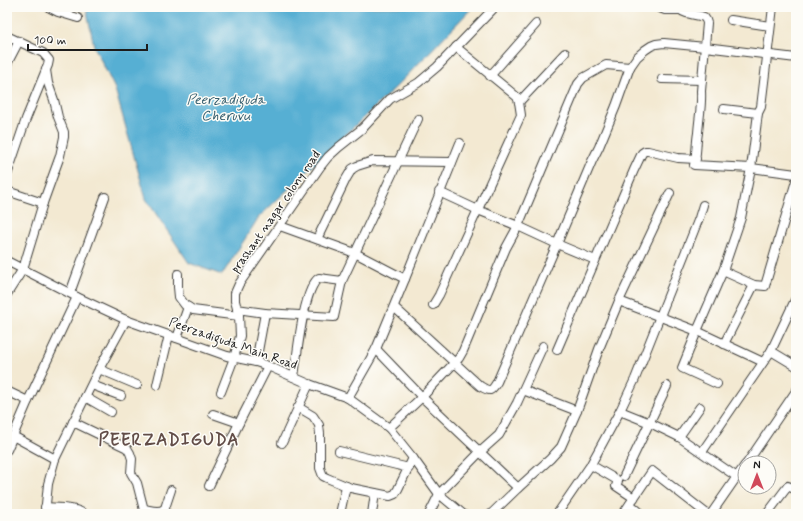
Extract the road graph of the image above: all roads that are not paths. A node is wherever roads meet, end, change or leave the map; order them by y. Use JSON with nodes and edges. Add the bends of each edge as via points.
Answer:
{"nodes":[{"id":1,"x":48,"y":7,"type":"edge"},
{"id":2,"x":494,"y":7,"type":"edge"},
{"id":3,"x":657,"y":7,"type":"edge"},
{"id":4,"x":773,"y":7,"type":"edge"},
{"id":5,"x":679,"y":9,"type":"edge"},
{"id":6,"x":78,"y":18,"type":"dead end"},
{"id":7,"x":731,"y":20,"type":"dead end"},
{"id":8,"x":536,"y":24,"type":"dead end"},
{"id":9,"x":770,"y":26,"type":"junction"},
{"id":10,"x":7,"y":36,"type":"edge"},
{"id":11,"x":19,"y":41,"type":"junction"},
{"id":12,"x":456,"y":46,"type":"junction"},
{"id":13,"x":705,"y":47,"type":"junction"},
{"id":14,"x":565,"y":53,"type":"dead end"},
{"id":15,"x":767,"y":55,"type":"junction"},
{"id":16,"x":796,"y":58,"type":"edge"},
{"id":17,"x":7,"y":64,"type":"edge"},
{"id":18,"x":630,"y":67,"type":"junction"},
{"id":19,"x":46,"y":70,"type":"junction"},
{"id":20,"x":490,"y":76,"type":"junction"},
{"id":21,"x":662,"y":79,"type":"dead end"},
{"id":22,"x":702,"y":80,"type":"junction"},
{"id":23,"x":519,"y":102,"type":"junction"},
{"id":24,"x":724,"y":109,"type":"dead end"},
{"id":25,"x":758,"y":113,"type":"junction"},
{"id":26,"x":418,"y":119,"type":"dead end"},
{"id":27,"x":460,"y":143,"type":"dead end"},
{"id":28,"x":696,"y":159,"type":"junction"},
{"id":29,"x":398,"y":161,"type":"junction"},
{"id":30,"x":452,"y":162,"type":"junction"},
{"id":31,"x":751,"y":168,"type":"junction"},
{"id":32,"x":796,"y":174,"type":"edge"},
{"id":33,"x":7,"y":175,"type":"edge"},
{"id":34,"x":796,"y":181,"type":"edge"},
{"id":35,"x":7,"y":191,"type":"edge"},
{"id":36,"x":439,"y":192,"type":"junction"},
{"id":37,"x":670,"y":194,"type":"dead end"},
{"id":38,"x":105,"y":197,"type":"dead end"},
{"id":39,"x":43,"y":203,"type":"junction"},
{"id":40,"x":703,"y":205,"type":"dead end"},
{"id":41,"x":478,"y":210,"type":"junction"},
{"id":42,"x":280,"y":226,"type":"junction"},
{"id":43,"x":518,"y":226,"type":"junction"},
{"id":44,"x":317,"y":239,"type":"junction"},
{"id":45,"x":557,"y":244,"type":"junction"},
{"id":46,"x":355,"y":253,"type":"junction"},
{"id":47,"x":595,"y":260,"type":"junction"},
{"id":48,"x":7,"y":261,"type":"edge"},
{"id":49,"x":23,"y":269,"type":"junction"},
{"id":50,"x":723,"y":271,"type":"junction"},
{"id":51,"x":178,"y":274,"type":"dead end"},
{"id":52,"x":405,"y":279,"type":"junction"},
{"id":53,"x":342,"y":280,"type":"junction"},
{"id":54,"x":754,"y":285,"type":"junction"},
{"id":55,"x":7,"y":294,"type":"edge"},
{"id":56,"x":74,"y":295,"type":"junction"},
{"id":57,"x":796,"y":298,"type":"edge"},
{"id":58,"x":619,"y":301,"type":"junction"},
{"id":59,"x":433,"y":306,"type":"dead end"},
{"id":60,"x":188,"y":307,"type":"junction"},
{"id":61,"x":394,"y":307,"type":"junction"},
{"id":62,"x":238,"y":312,"type":"junction"},
{"id":63,"x":265,"y":313,"type":"junction"},
{"id":64,"x":303,"y":315,"type":"junction"},
{"id":65,"x":660,"y":317,"type":"junction"},
{"id":66,"x":126,"y":320,"type":"junction"},
{"id":67,"x":696,"y":331,"type":"junction"},
{"id":68,"x":173,"y":337,"type":"junction"},
{"id":69,"x":724,"y":344,"type":"junction"},
{"id":70,"x":543,"y":346,"type":"dead end"},
{"id":71,"x":376,"y":349,"type":"junction"},
{"id":72,"x":557,"y":350,"type":"dead end"},
{"id":73,"x":771,"y":351,"type":"junction"},
{"id":74,"x":234,"y":358,"type":"junction"},
{"id":75,"x":256,"y":362,"type":"junction"},
{"id":76,"x":763,"y":362,"type":"junction"},
{"id":77,"x":454,"y":363,"type":"junction"},
{"id":78,"x":268,"y":366,"type":"junction"},
{"id":79,"x":796,"y":366,"type":"edge"},
{"id":80,"x":99,"y":369,"type":"junction"},
{"id":81,"x":294,"y":377,"type":"junction"},
{"id":82,"x":309,"y":384,"type":"junction"},
{"id":83,"x":717,"y":384,"type":"dead end"},
{"id":84,"x":92,"y":385,"type":"junction"},
{"id":85,"x":137,"y":385,"type":"dead end"},
{"id":86,"x":157,"y":385,"type":"dead end"},
{"id":87,"x":667,"y":386,"type":"dead end"},
{"id":88,"x":523,"y":390,"type":"junction"},
{"id":89,"x":7,"y":391,"type":"edge"},
{"id":90,"x":796,"y":391,"type":"edge"},
{"id":91,"x":221,"y":392,"type":"dead end"},
{"id":92,"x":121,"y":396,"type":"dead end"},
{"id":93,"x":85,"y":397,"type":"junction"},
{"id":94,"x":422,"y":397,"type":"junction"},
{"id":95,"x":348,"y":398,"type":"junction"},
{"id":96,"x":28,"y":401,"type":"junction"},
{"id":97,"x":298,"y":407,"type":"junction"},
{"id":98,"x":700,"y":407,"type":"dead end"},
{"id":99,"x":577,"y":411,"type":"junction"},
{"id":100,"x":620,"y":411,"type":"junction"},
{"id":101,"x":111,"y":412,"type":"dead end"},
{"id":102,"x":213,"y":414,"type":"dead end"},
{"id":103,"x":73,"y":422,"type":"junction"},
{"id":104,"x":239,"y":423,"type":"junction"},
{"id":105,"x":650,"y":423,"type":"junction"},
{"id":106,"x":389,"y":428,"type":"junction"},
{"id":107,"x":13,"y":436,"type":"junction"},
{"id":108,"x":679,"y":436,"type":"junction"},
{"id":109,"x":282,"y":443,"type":"dead end"},
{"id":110,"x":7,"y":450,"type":"edge"},
{"id":111,"x":339,"y":451,"type":"dead end"},
{"id":112,"x":480,"y":452,"type":"junction"},
{"id":113,"x":702,"y":452,"type":"junction"},
{"id":114,"x":752,"y":455,"type":"edge"},
{"id":115,"x":413,"y":458,"type":"junction"},
{"id":116,"x":55,"y":459,"type":"junction"},
{"id":117,"x":591,"y":465,"type":"junction"},
{"id":118,"x":409,"y":468,"type":"junction"},
{"id":119,"x":624,"y":476,"type":"dead end"},
{"id":120,"x":737,"y":477,"type":"joint"},
{"id":121,"x":209,"y":486,"type":"dead end"},
{"id":122,"x":346,"y":486,"type":"junction"},
{"id":123,"x":518,"y":488,"type":"junction"},
{"id":124,"x":171,"y":490,"type":"dead end"},
{"id":125,"x":796,"y":490,"type":"edge"},
{"id":126,"x":375,"y":494,"type":"junction"},
{"id":127,"x":439,"y":494,"type":"junction"},
{"id":128,"x":632,"y":501,"type":"junction"},
{"id":129,"x":45,"y":511,"type":"edge"},
{"id":130,"x":144,"y":511,"type":"edge"},
{"id":131,"x":84,"y":514,"type":"edge"},
{"id":132,"x":340,"y":514,"type":"edge"},
{"id":133,"x":372,"y":514,"type":"edge"},
{"id":134,"x":429,"y":514,"type":"edge"},
{"id":135,"x":462,"y":514,"type":"edge"},
{"id":136,"x":491,"y":514,"type":"edge"},
{"id":137,"x":557,"y":514,"type":"edge"},
{"id":138,"x":623,"y":514,"type":"edge"},
{"id":139,"x":642,"y":514,"type":"edge"},
{"id":140,"x":707,"y":514,"type":"edge"},
{"id":141,"x":711,"y":514,"type":"edge"},
{"id":142,"x":767,"y":514,"type":"edge"}],
"edges":[{"from":1,"to":6,"type":"street"},
{"from":2,"to":12,"type":"street","name":"prashant nagar colony road"},
{"from":3,"to":5,"type":"street","via":[[665,10]]},
{"from":4,"to":9,"type":"street"},
{"from":5,"to":13,"type":"street","via":[[706,20]]},
{"from":7,"to":9,"type":"street"},
{"from":8,"to":20,"type":"street"},
{"from":9,"to":15,"type":"street"},
{"from":10,"to":11,"type":"street"},
{"from":11,"to":17,"type":"street"},
{"from":11,"to":19,"type":"street","via":[[47,56],[49,60]]},
{"from":12,"to":20,"type":"street"},
{"from":12,"to":42,"type":"street","name":"prashant nagar colony road","via":[[418,83],[390,99],[364,128],[328,158]]},
{"from":13,"to":15,"type":"street"},
{"from":13,"to":18,"type":"street","via":[[656,44],[644,50]]},
{"from":13,"to":22,"type":"street"},
{"from":14,"to":23,"type":"street"},
{"from":15,"to":16,"type":"street"},
{"from":15,"to":25,"type":"street","via":[[761,107]]},
{"from":18,"to":43,"type":"street","via":[[606,65],[583,78],[578,84]]},
{"from":18,"to":45,"type":"street"},
{"from":19,"to":33,"type":"street"},
{"from":19,"to":39,"type":"street","via":[[64,137]]},
{"from":20,"to":23,"type":"street"},
{"from":21,"to":22,"type":"street"},
{"from":22,"to":28,"type":"street"},
{"from":23,"to":41,"type":"street","via":[[521,115]]},
{"from":24,"to":25,"type":"street"},
{"from":25,"to":31,"type":"street"},
{"from":26,"to":29,"type":"street"},
{"from":27,"to":30,"type":"street"},
{"from":28,"to":31,"type":"street","via":[[694,165]]},
{"from":28,"to":47,"type":"street","via":[[648,151],[642,153]]},
{"from":29,"to":30,"type":"street"},
{"from":29,"to":44,"type":"street","via":[[373,161],[352,169]]},
{"from":29,"to":46,"type":"street"},
{"from":30,"to":36,"type":"street"},
{"from":31,"to":32,"type":"street"},
{"from":31,"to":50,"type":"street","via":[[741,218]]},
{"from":34,"to":54,"type":"street","via":[[764,286]]},
{"from":35,"to":39,"type":"street"},
{"from":36,"to":41,"type":"street"},
{"from":36,"to":52,"type":"street"},
{"from":37,"to":58,"type":"street"},
{"from":38,"to":56,"type":"street"},
{"from":39,"to":49,"type":"street"},
{"from":40,"to":65,"type":"street"},
{"from":41,"to":43,"type":"street"},
{"from":41,"to":59,"type":"street"},
{"from":42,"to":44,"type":"street"},
{"from":42,"to":62,"type":"street","name":"prashant nagar colony road","via":[[239,284],[235,293]]},
{"from":43,"to":45,"type":"street"},
{"from":43,"to":77,"type":"street","via":[[506,248],[463,351]]},
{"from":44,"to":46,"type":"street"},
{"from":45,"to":47,"type":"street"},
{"from":45,"to":77,"type":"street","via":[[493,388],[486,390]]},
{"from":46,"to":52,"type":"street"},
{"from":46,"to":53,"type":"street"},
{"from":47,"to":72,"type":"street"},
{"from":48,"to":49,"type":"street","name":"Peerzadiguda Main Road"},
{"from":49,"to":55,"type":"street"},
{"from":49,"to":56,"type":"street","name":"Peerzadiguda Main Road"},
{"from":50,"to":54,"type":"street"},
{"from":50,"to":67,"type":"street"},
{"from":51,"to":60,"type":"street","via":[[179,297]]},
{"from":52,"to":61,"type":"street"},
{"from":53,"to":64,"type":"street","via":[[316,280],[312,285]]},
{"from":53,"to":64,"type":"street","via":[[334,317]]},
{"from":54,"to":69,"type":"street"},
{"from":56,"to":66,"type":"street","name":"Peerzadiguda Main Road"},
{"from":56,"to":96,"type":"street"},
{"from":57,"to":73,"type":"street"},
{"from":58,"to":65,"type":"street"},
{"from":58,"to":99,"type":"street"},
{"from":60,"to":62,"type":"street","via":[[193,310]]},
{"from":60,"to":68,"type":"street"},
{"from":61,"to":71,"type":"street"},
{"from":61,"to":77,"type":"street"},
{"from":62,"to":63,"type":"street"},
{"from":62,"to":74,"type":"street","name":"prashant nagar colony road","via":[[240,336]]},
{"from":63,"to":64,"type":"street"},
{"from":63,"to":75,"type":"street"},
{"from":64,"to":81,"type":"street"},
{"from":65,"to":67,"type":"street"},
{"from":65,"to":100,"type":"street"},
{"from":66,"to":68,"type":"street","name":"Peerzadiguda Main Road"},
{"from":66,"to":80,"type":"street"},
{"from":67,"to":69,"type":"street"},
{"from":67,"to":83,"type":"street","via":[[682,368]]},
{"from":68,"to":74,"type":"street","name":"Peerzadiguda Main Road"},
{"from":68,"to":86,"type":"street"},
{"from":69,"to":76,"type":"street"},
{"from":70,"to":88,"type":"street"},
{"from":71,"to":94,"type":"street"},
{"from":71,"to":95,"type":"street"},
{"from":73,"to":76,"type":"street"},
{"from":73,"to":79,"type":"street"},
{"from":74,"to":75,"type":"street","name":"Peerzadiguda Main Road"},
{"from":74,"to":91,"type":"street","name":"prashant nagar colony road"},
{"from":75,"to":78,"type":"street","name":"Peerzadiguda Main Road"},
{"from":76,"to":113,"type":"street"},
{"from":77,"to":94,"type":"street"},
{"from":78,"to":81,"type":"street","name":"Peerzadiguda Main Road"},
{"from":78,"to":104,"type":"street"},
{"from":80,"to":84,"type":"street"},
{"from":80,"to":85,"type":"street"},
{"from":81,"to":82,"type":"street","name":"Peerzadiguda Main Road"},
{"from":82,"to":95,"type":"street","name":"Peerzadiguda Main Road"},
{"from":82,"to":97,"type":"street"},
{"from":84,"to":92,"type":"street"},
{"from":84,"to":93,"type":"street"},
{"from":87,"to":105,"type":"street"},
{"from":88,"to":99,"type":"street"},
{"from":88,"to":112,"type":"street","via":[[499,436]]},
{"from":89,"to":96,"type":"street"},
{"from":90,"to":114,"type":"street"},
{"from":93,"to":101,"type":"street"},
{"from":93,"to":103,"type":"street"},
{"from":94,"to":106,"type":"street"},
{"from":94,"to":112,"type":"street"},
{"from":95,"to":106,"type":"street","name":"Peerzadiguda Main Road"},
{"from":96,"to":107,"type":"street"},
{"from":97,"to":109,"type":"street"},
{"from":97,"to":122,"type":"street","via":[[313,416],[319,425],[320,468],[323,476]]},
{"from":98,"to":108,"type":"street"},
{"from":99,"to":123,"type":"street","via":[[561,447]]},
{"from":100,"to":105,"type":"street"},
{"from":100,"to":117,"type":"street"},
{"from":102,"to":104,"type":"street"},
{"from":103,"to":116,"type":"street"},
{"from":103,"to":130,"type":"street","via":[[127,448],[132,459],[131,474],[137,483]]},
{"from":104,"to":121,"type":"street"},
{"from":105,"to":108,"type":"street"},
{"from":105,"to":119,"type":"street"},
{"from":106,"to":115,"type":"street","name":"Peerzadiguda Main Road"},
{"from":107,"to":110,"type":"street"},
{"from":107,"to":116,"type":"street"},
{"from":108,"to":113,"type":"street"},
{"from":111,"to":118,"type":"street"},
{"from":112,"to":123,"type":"street"},
{"from":112,"to":127,"type":"street"},
{"from":113,"to":120,"type":"street"},
{"from":115,"to":118,"type":"street"},
{"from":115,"to":127,"type":"street","name":"Peerzadiguda Main Road"},
{"from":116,"to":129,"type":"street","via":[[48,484]]},
{"from":117,"to":128,"type":"street","via":[[617,480],[616,486]]},
{"from":117,"to":137,"type":"street"},
{"from":118,"to":126,"type":"street","via":[[395,494]]},
{"from":120,"to":141,"type":"street"},
{"from":122,"to":126,"type":"street"},
{"from":122,"to":132,"type":"street"},
{"from":123,"to":136,"type":"street"},
{"from":124,"to":130,"type":"street","via":[[163,510]]},
{"from":125,"to":142,"type":"street","via":[[788,486]]},
{"from":126,"to":133,"type":"street"},
{"from":127,"to":134,"type":"street"},
{"from":127,"to":135,"type":"street","name":"Peerzadiguda Main Road"},
{"from":128,"to":138,"type":"street"},
{"from":128,"to":139,"type":"street"},
{"from":128,"to":140,"type":"street","via":[[652,471]]},
{"from":129,"to":131,"type":"street","via":[[74,510]]}]}
